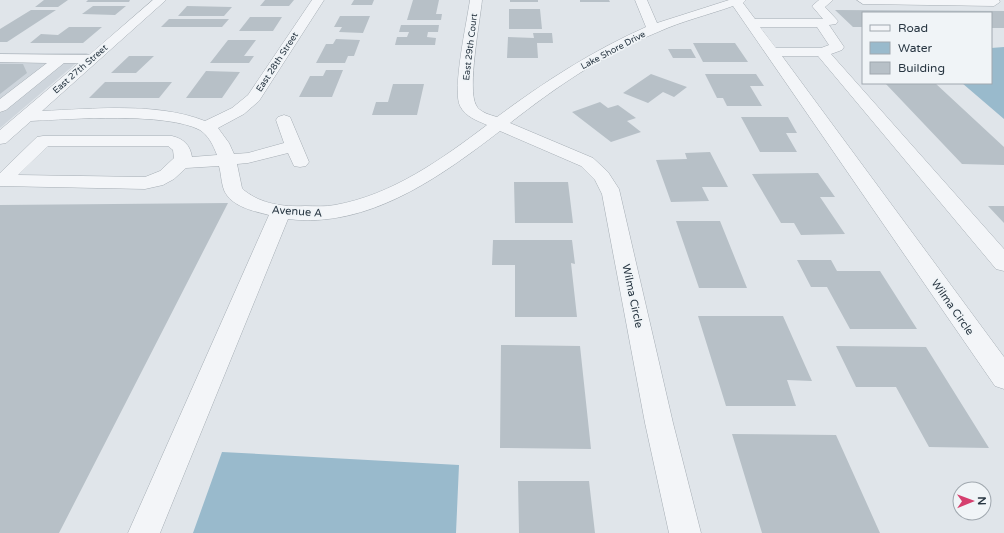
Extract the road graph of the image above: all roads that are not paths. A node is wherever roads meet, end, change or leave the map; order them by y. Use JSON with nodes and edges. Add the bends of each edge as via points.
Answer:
{"nodes":[{"id":1,"x":160,"y":0,"type":"edge"},
{"id":2,"x":318,"y":0,"type":"edge"},
{"id":3,"x":476,"y":0,"type":"edge"},
{"id":4,"x":641,"y":0,"type":"edge"},
{"id":5,"x":827,"y":0,"type":"edge"},
{"id":6,"x":863,"y":0,"type":"edge"},
{"id":7,"x":991,"y":0,"type":"edge"},
{"id":8,"x":738,"y":1,"type":"edge"},
{"id":9,"x":821,"y":23,"type":"junction"},
{"id":10,"x":751,"y":24,"type":"junction"},
{"id":11,"x":653,"y":29,"type":"junction"},
{"id":12,"x":772,"y":52,"type":"junction"},
{"id":13,"x":822,"y":52,"type":"junction"},
{"id":14,"x":0,"y":58,"type":"edge"},
{"id":15,"x":60,"y":59,"type":"junction"},
{"id":16,"x":92,"y":59,"type":"junction"},
{"id":17,"x":0,"y":108,"type":"edge"},
{"id":18,"x":30,"y":112,"type":"junction"},
{"id":19,"x":284,"y":120,"type":"dead end"},
{"id":20,"x":498,"y":125,"type":"junction"},
{"id":21,"x":206,"y":127,"type":"junction"},
{"id":22,"x":0,"y":139,"type":"edge"},
{"id":23,"x":227,"y":161,"type":"junction"},
{"id":24,"x":181,"y":163,"type":"junction"},
{"id":25,"x":1,"y":181,"type":"edge"},
{"id":26,"x":281,"y":211,"type":"junction"},
{"id":27,"x":1004,"y":263,"type":"edge"},
{"id":28,"x":1004,"y":378,"type":"edge"},
{"id":29,"x":144,"y":533,"type":"edge"},
{"id":30,"x":685,"y":533,"type":"edge"}],
"edges":[{"from":1,"to":16,"type":"street","name":"East 27th Street"},
{"from":2,"to":21,"type":"street","name":"East 28th Street","via":[[254,98],[238,112]]},
{"from":3,"to":20,"type":"street","name":"East 29th Court","via":[[465,85],[468,105],[473,113]]},
{"from":4,"to":11,"type":"street"},
{"from":5,"to":9,"type":"street","via":[[818,6],[832,21]]},
{"from":6,"to":7,"type":"street","via":[[994,2]]},
{"from":8,"to":10,"type":"street","name":"Wilma Circle"},
{"from":8,"to":11,"type":"street","name":"Lake Shore Drive"},
{"from":9,"to":10,"type":"street"},
{"from":9,"to":13,"type":"street","via":[[837,47]]},
{"from":10,"to":12,"type":"street","name":"Wilma Circle"},
{"from":11,"to":20,"type":"street","name":"Lake Shore Drive","via":[[584,64]]},
{"from":12,"to":13,"type":"street"},
{"from":12,"to":28,"type":"street","name":"Wilma Circle"},
{"from":13,"to":27,"type":"street"},
{"from":14,"to":15,"type":"street"},
{"from":15,"to":16,"type":"street"},
{"from":15,"to":17,"type":"street"},
{"from":16,"to":18,"type":"street","name":"East 27th Street"},
{"from":17,"to":18,"type":"street","name":"Avenue A"},
{"from":18,"to":21,"type":"street","name":"Avenue A","via":[[148,115],[183,119]]},
{"from":18,"to":22,"type":"street","name":"East 27th Street"},
{"from":19,"to":23,"type":"street","via":[[297,154]]},
{"from":20,"to":26,"type":"street","name":"Avenue A","via":[[438,168],[367,203],[326,213]]},
{"from":20,"to":30,"type":"street","name":"Wilma Circle","via":[[587,162],[607,181],[612,194],[659,423]]},
{"from":21,"to":23,"type":"street","name":"Avenue A","via":[[223,145]]},
{"from":23,"to":24,"type":"street"},
{"from":23,"to":26,"type":"street","name":"Avenue A","via":[[234,189],[247,201],[266,209]]},
{"from":24,"to":25,"type":"street","via":[[167,176],[145,183]]},
{"from":24,"to":25,"type":"street","via":[[182,148],[172,141],[43,141]]},
{"from":26,"to":29,"type":"street"}]}
